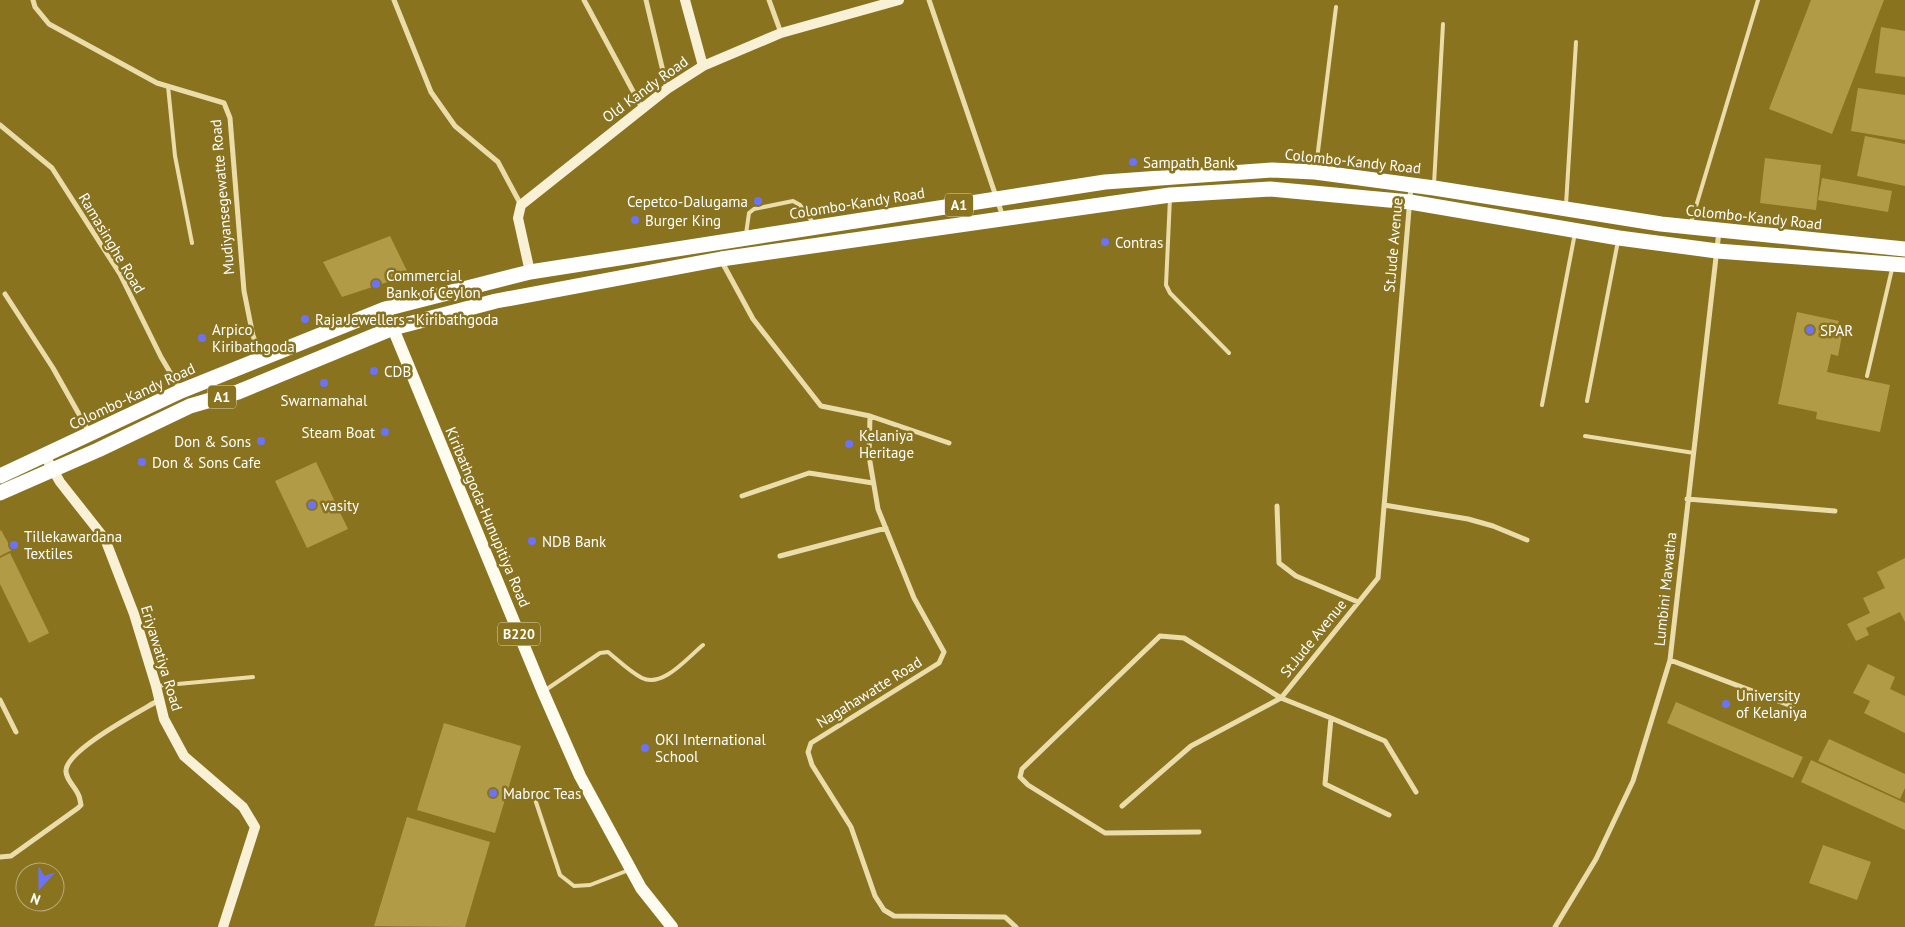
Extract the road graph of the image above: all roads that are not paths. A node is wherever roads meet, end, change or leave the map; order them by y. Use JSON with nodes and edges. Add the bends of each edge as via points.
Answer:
{"nodes":[{"id":1,"x":34,"y":0,"type":"edge"},
{"id":2,"x":394,"y":0,"type":"edge"},
{"id":3,"x":584,"y":0,"type":"edge"},
{"id":4,"x":646,"y":0,"type":"edge"},
{"id":5,"x":685,"y":0,"type":"edge"},
{"id":6,"x":769,"y":0,"type":"edge"},
{"id":7,"x":899,"y":0,"type":"edge"},
{"id":8,"x":929,"y":0,"type":"edge"},
{"id":9,"x":1758,"y":0,"type":"edge"},
{"id":10,"x":1336,"y":7,"type":"dead end"},
{"id":11,"x":1443,"y":24,"type":"dead end"},
{"id":12,"x":781,"y":33,"type":"junction"},
{"id":13,"x":1576,"y":42,"type":"dead end"},
{"id":14,"x":703,"y":66,"type":"junction"},
{"id":15,"x":168,"y":86,"type":"junction"},
{"id":16,"x":667,"y":89,"type":"junction"},
{"id":17,"x":642,"y":108,"type":"junction"},
{"id":18,"x":0,"y":125,"type":"edge"},
{"id":19,"x":1316,"y":172,"type":"junction"},
{"id":20,"x":1411,"y":185,"type":"junction"},
{"id":21,"x":1434,"y":188,"type":"junction"},
{"id":22,"x":1170,"y":195,"type":"junction"},
{"id":23,"x":998,"y":199,"type":"junction"},
{"id":24,"x":1410,"y":202,"type":"junction"},
{"id":25,"x":521,"y":205,"type":"junction"},
{"id":26,"x":1566,"y":210,"type":"junction"},
{"id":27,"x":1003,"y":218,"type":"junction"},
{"id":28,"x":816,"y":227,"type":"junction"},
{"id":29,"x":1690,"y":228,"type":"junction"},
{"id":30,"x":1576,"y":230,"type":"junction"},
{"id":31,"x":1719,"y":231,"type":"junction"},
{"id":32,"x":745,"y":238,"type":"junction"},
{"id":33,"x":1619,"y":238,"type":"junction"},
{"id":34,"x":192,"y":243,"type":"dead end"},
{"id":35,"x":715,"y":243,"type":"junction"},
{"id":36,"x":1905,"y":249,"type":"edge"},
{"id":37,"x":1717,"y":251,"type":"junction"},
{"id":38,"x":721,"y":259,"type":"junction"},
{"id":39,"x":1899,"y":265,"type":"edge"},
{"id":40,"x":530,"y":272,"type":"junction"},
{"id":41,"x":5,"y":294,"type":"dead end"},
{"id":42,"x":385,"y":309,"type":"junction"},
{"id":43,"x":393,"y":328,"type":"junction"},
{"id":44,"x":1229,"y":353,"type":"dead end"},
{"id":45,"x":262,"y":357,"type":"junction"},
{"id":46,"x":1867,"y":376,"type":"dead end"},
{"id":47,"x":181,"y":391,"type":"junction"},
{"id":48,"x":1587,"y":401,"type":"dead end"},
{"id":49,"x":1542,"y":405,"type":"dead end"},
{"id":50,"x":870,"y":416,"type":"junction"},
{"id":51,"x":90,"y":435,"type":"junction"},
{"id":52,"x":1585,"y":436,"type":"dead end"},
{"id":53,"x":949,"y":443,"type":"dead end"},
{"id":54,"x":1694,"y":453,"type":"junction"},
{"id":55,"x":45,"y":456,"type":"junction"},
{"id":56,"x":53,"y":470,"type":"junction"},
{"id":57,"x":0,"y":476,"type":"edge"},
{"id":58,"x":873,"y":482,"type":"junction"},
{"id":59,"x":0,"y":493,"type":"edge"},
{"id":60,"x":742,"y":496,"type":"dead end"},
{"id":61,"x":1687,"y":499,"type":"junction"},
{"id":62,"x":1384,"y":505,"type":"junction"},
{"id":63,"x":1277,"y":506,"type":"dead end"},
{"id":64,"x":1835,"y":511,"type":"dead end"},
{"id":65,"x":886,"y":528,"type":"junction"},
{"id":66,"x":1527,"y":540,"type":"dead end"},
{"id":67,"x":780,"y":556,"type":"dead end"},
{"id":68,"x":1358,"y":602,"type":"junction"},
{"id":69,"x":703,"y":645,"type":"dead end"},
{"id":70,"x":1670,"y":660,"type":"junction"},
{"id":71,"x":253,"y":677,"type":"dead end"},
{"id":72,"x":156,"y":686,"type":"junction"},
{"id":73,"x":543,"y":692,"type":"junction"},
{"id":74,"x":1281,"y":698,"type":"junction"},
{"id":75,"x":0,"y":700,"type":"edge"},
{"id":76,"x":159,"y":700,"type":"junction"},
{"id":77,"x":1792,"y":706,"type":"dead end"},
{"id":78,"x":1331,"y":718,"type":"junction"},
{"id":79,"x":16,"y":732,"type":"dead end"},
{"id":80,"x":1416,"y":792,"type":"dead end"},
{"id":81,"x":533,"y":793,"type":"dead end"},
{"id":82,"x":1122,"y":806,"type":"dead end"},
{"id":83,"x":1389,"y":815,"type":"dead end"},
{"id":84,"x":1199,"y":832,"type":"dead end"},
{"id":85,"x":0,"y":858,"type":"edge"},
{"id":86,"x":631,"y":870,"type":"junction"},
{"id":87,"x":223,"y":927,"type":"edge"},
{"id":88,"x":672,"y":927,"type":"edge"},
{"id":89,"x":1016,"y":927,"type":"edge"},
{"id":90,"x":1554,"y":927,"type":"edge"}],
"edges":[{"from":1,"to":15,"type":"street","name":"Mudiyansegewatte Road","via":[[35,7],[49,24]]},
{"from":2,"to":25,"type":"street","via":[[431,92],[456,126],[498,162]]},
{"from":3,"to":17,"type":"street"},
{"from":4,"to":16,"type":"street"},
{"from":5,"to":14,"type":"street"},
{"from":6,"to":12,"type":"street"},
{"from":7,"to":12,"type":"street","name":"Old Kandy Road"},
{"from":8,"to":23,"type":"street"},
{"from":9,"to":29,"type":"lane"},
{"from":10,"to":19,"type":"lane"},
{"from":11,"to":21,"type":"lane"},
{"from":12,"to":14,"type":"street","name":"Old Kandy Road"},
{"from":13,"to":26,"type":"lane"},
{"from":14,"to":16,"type":"street","name":"Old Kandy Road"},
{"from":15,"to":34,"type":"lane","via":[[175,156]]},
{"from":15,"to":45,"type":"street","name":"Mudiyansegewatte Road","via":[[224,103],[230,118],[244,291],[253,336]]},
{"from":16,"to":17,"type":"street","name":"Old Kandy Road"},
{"from":17,"to":25,"type":"street","name":"Old Kandy Road"},
{"from":18,"to":47,"type":"street","name":"Ramasinghe Road","via":[[52,168],[120,274]]},
{"from":19,"to":20,"type":"highway","name":"Colombo-Kandy Road","number":"A1"},
{"from":19,"to":23,"type":"highway","name":"Colombo-Kandy Road","number":"A1","via":[[1209,173],[1105,182]]},
{"from":20,"to":21,"type":"highway","name":"Colombo-Kandy Road","number":"A1"},
{"from":20,"to":24,"type":"street","name":"St.Jude Avenue"},
{"from":21,"to":26,"type":"highway","name":"Colombo-Kandy Road","number":"A1"},
{"from":22,"to":24,"type":"highway","number":"A1","via":[[1270,189]]},
{"from":22,"to":27,"type":"highway","number":"A1"},
{"from":22,"to":44,"type":"lane","via":[[1166,285],[1170,293]]},
{"from":23,"to":27,"type":"street"},
{"from":23,"to":28,"type":"highway","name":"Colombo-Kandy Road","number":"A1"},
{"from":24,"to":30,"type":"highway","number":"A1"},
{"from":24,"to":62,"type":"street","name":"St.Jude Avenue"},
{"from":25,"to":40,"type":"street","via":[[518,218]]},
{"from":26,"to":29,"type":"highway","name":"Colombo-Kandy Road","number":"A1"},
{"from":27,"to":38,"type":"highway","number":"A1"},
{"from":28,"to":32,"type":"highway","name":"Colombo-Kandy Road","number":"A1"},
{"from":28,"to":32,"type":"lane","via":[[800,205],[793,201],[754,209],[749,213]]},
{"from":29,"to":31,"type":"highway","name":"Colombo-Kandy Road","number":"A1"},
{"from":30,"to":33,"type":"highway","number":"A1"},
{"from":30,"to":49,"type":"lane"},
{"from":31,"to":36,"type":"highway","name":"Colombo-Kandy Road","number":"A1"},
{"from":31,"to":37,"type":"street","name":"Lumbini Mawatha"},
{"from":32,"to":35,"type":"highway","name":"Colombo-Kandy Road","number":"A1"},
{"from":33,"to":37,"type":"highway","number":"A1"},
{"from":33,"to":48,"type":"lane"},
{"from":35,"to":38,"type":"street"},
{"from":35,"to":40,"type":"highway","name":"Colombo-Kandy Road","number":"A1"},
{"from":37,"to":39,"type":"highway","number":"A1"},
{"from":37,"to":54,"type":"street","name":"Lumbini Mawatha"},
{"from":38,"to":43,"type":"highway","number":"A1","via":[[496,301]]},
{"from":38,"to":50,"type":"street","via":[[753,319],[815,401],[821,406]]},
{"from":39,"to":46,"type":"lane"},
{"from":40,"to":42,"type":"highway","name":"Colombo-Kandy Road","number":"A1"},
{"from":41,"to":51,"type":"street","via":[[53,368]]},
{"from":42,"to":43,"type":"main road","name":"Kiribathgoda-Hunupitiya Road"},
{"from":42,"to":45,"type":"highway","name":"Colombo-Kandy Road","number":"A1"},
{"from":43,"to":56,"type":"highway","number":"A1","via":[[238,392],[190,406]]},
{"from":43,"to":73,"type":"main road","name":"Kiribathgoda-Hunupitiya Road","number":"B220"},
{"from":45,"to":47,"type":"highway","name":"Colombo-Kandy Road","number":"A1"},
{"from":47,"to":51,"type":"highway","name":"Colombo-Kandy Road","number":"A1"},
{"from":50,"to":53,"type":"street"},
{"from":50,"to":58,"type":"street","name":"Nagahawatte Road","via":[[869,456]]},
{"from":51,"to":55,"type":"highway","name":"Colombo-Kandy Road","number":"A1"},
{"from":52,"to":54,"type":"lane"},
{"from":54,"to":61,"type":"street","name":"Lumbini Mawatha"},
{"from":55,"to":56,"type":"street","name":"Eriyawatiya Road"},
{"from":55,"to":57,"type":"highway","name":"Colombo-Kandy Road","number":"A1"},
{"from":56,"to":59,"type":"highway","number":"A1"},
{"from":56,"to":72,"type":"street","name":"Eriyawatiya Road","via":[[105,539],[134,614]]},
{"from":58,"to":60,"type":"street","via":[[808,473]]},
{"from":58,"to":65,"type":"street","name":"Nagahawatte Road","via":[[878,509]]},
{"from":61,"to":64,"type":"street"},
{"from":61,"to":70,"type":"street","name":"Lumbini Mawatha"},
{"from":62,"to":66,"type":"street","via":[[1468,519]]},
{"from":62,"to":68,"type":"street","name":"St.Jude Avenue","via":[[1378,578]]},
{"from":63,"to":68,"type":"street","via":[[1279,563],[1296,576]]},
{"from":65,"to":67,"type":"street"},
{"from":65,"to":89,"type":"street","name":"Nagahawatte Road","via":[[914,598],[944,652],[939,663],[811,743],[808,752],[812,765],[851,826],[875,896],[884,910],[894,916],[1005,917]]},
{"from":68,"to":74,"type":"street","name":"St.Jude Avenue"},
{"from":69,"to":73,"type":"lane","via":[[663,678],[652,681],[640,678],[608,652],[600,653]]},
{"from":70,"to":77,"type":"street"},
{"from":70,"to":90,"type":"street","name":"Lumbini Mawatha","via":[[1633,781],[1596,859]]},
{"from":71,"to":72,"type":"lane"},
{"from":72,"to":76,"type":"street","name":"Eriyawatiya Road"},
{"from":73,"to":86,"type":"main road","name":"Kiribathgoda-Hunupitiya Road","number":"B220","via":[[580,776]]},
{"from":74,"to":78,"type":"street"},
{"from":74,"to":82,"type":"street","via":[[1192,746]]},
{"from":74,"to":84,"type":"street","name":"St.Jude Avenue","via":[[1184,638],[1160,636],[1022,769],[1020,777],[1028,785],[1105,833]]},
{"from":75,"to":79,"type":"street"},
{"from":76,"to":85,"type":"street","via":[[102,733],[69,762],[66,770],[80,796],[80,805],[12,856]]},
{"from":76,"to":87,"type":"street","name":"Eriyawatiya Road","via":[[164,719],[184,756],[243,807],[255,827]]},
{"from":78,"to":80,"type":"street","via":[[1384,741]]},
{"from":78,"to":83,"type":"street","via":[[1325,784]]},
{"from":81,"to":86,"type":"lane","via":[[560,875],[574,886],[590,886]]},
{"from":86,"to":88,"type":"main road","name":"Kiribathgoda-Hunupitiya Road","number":"B220"}]}
